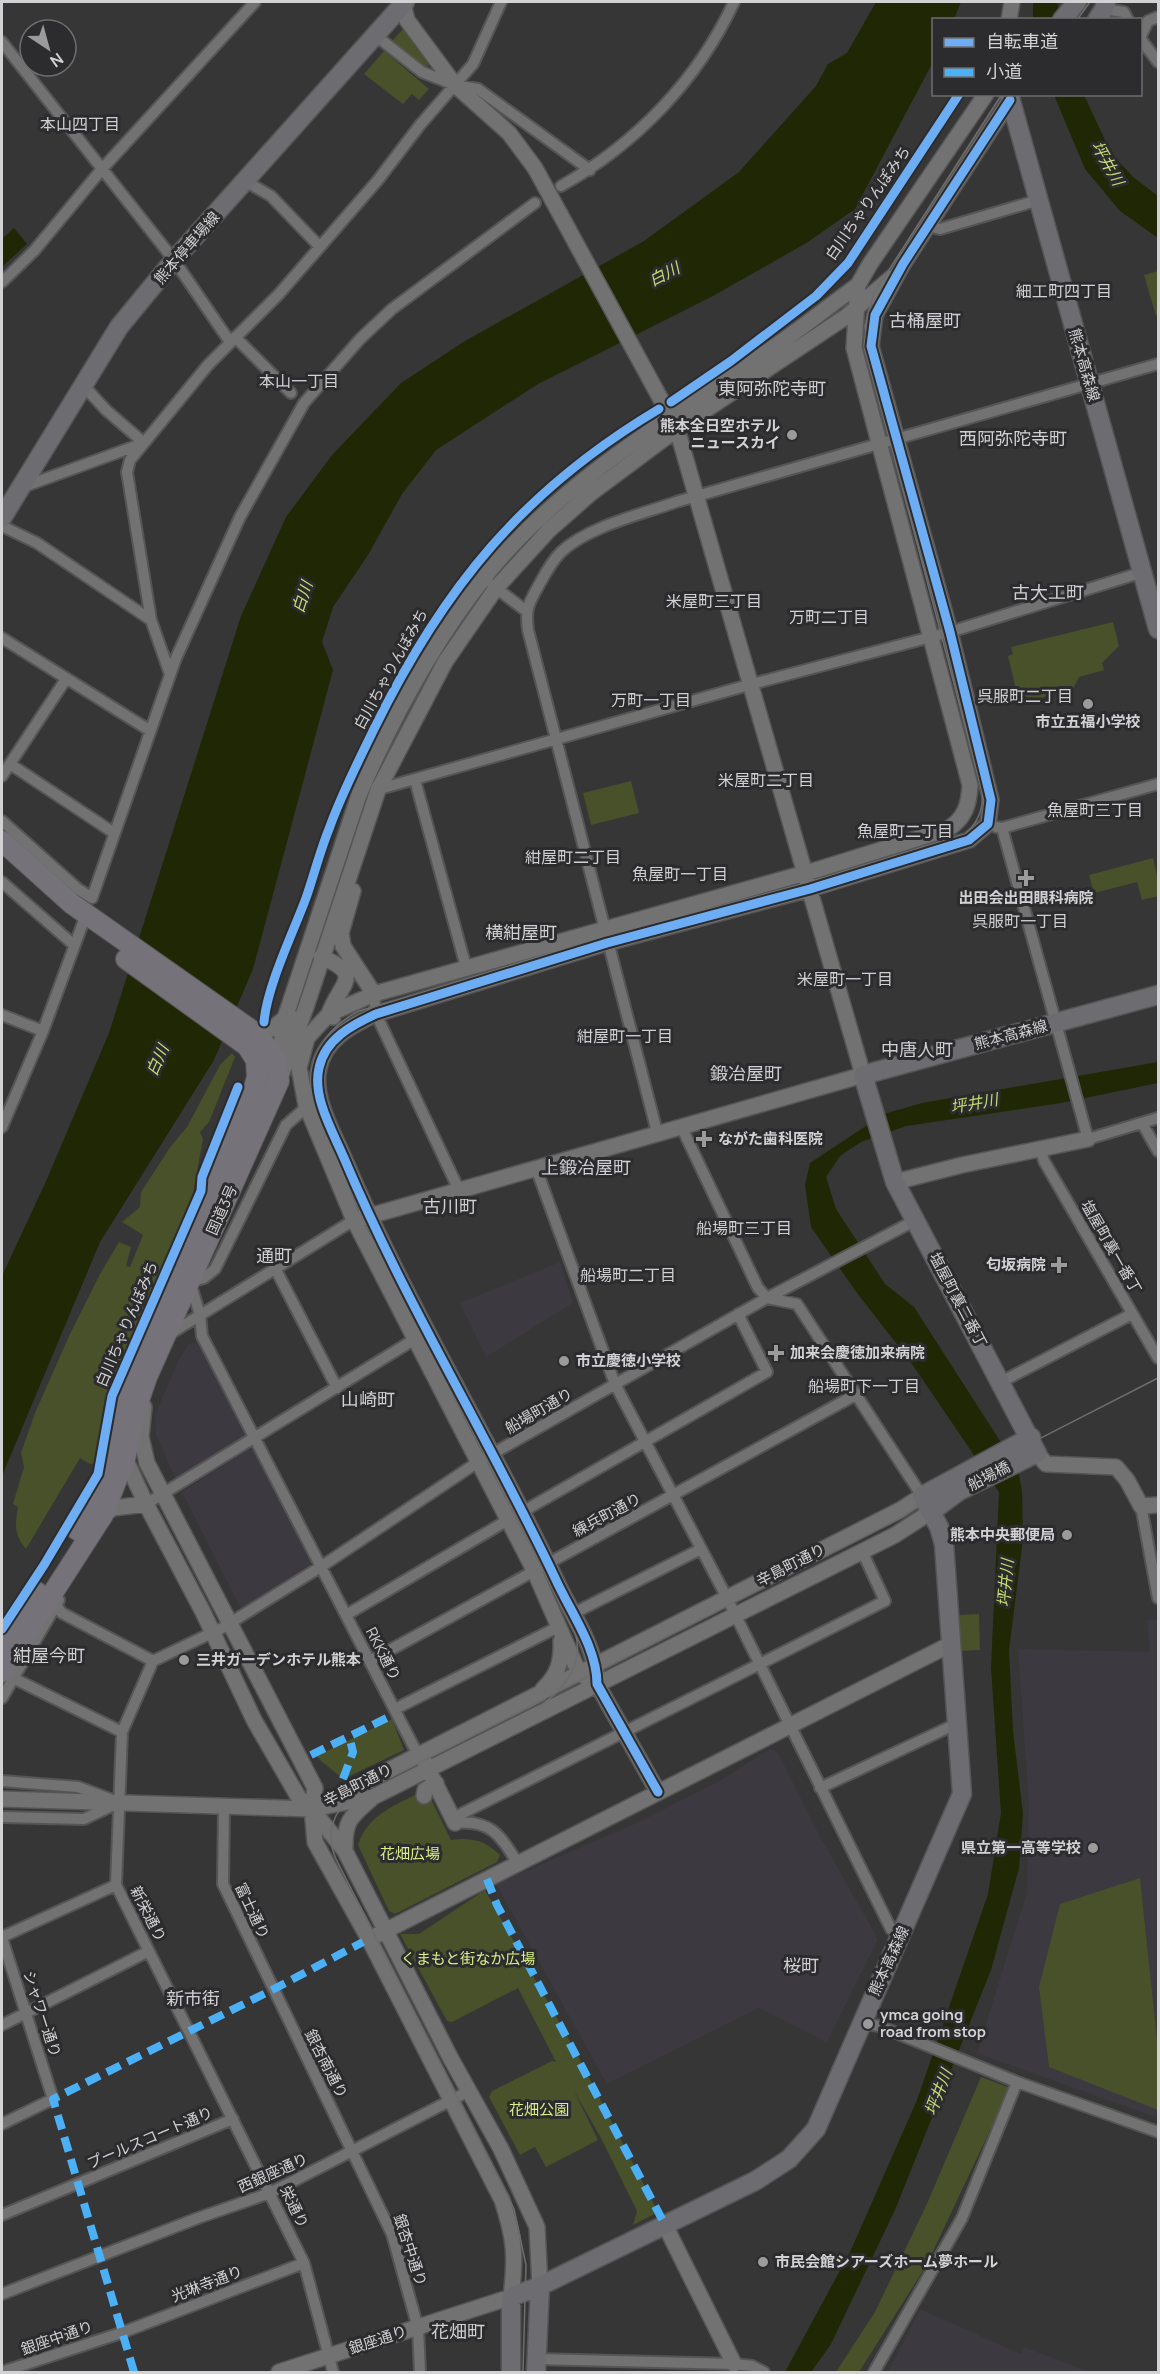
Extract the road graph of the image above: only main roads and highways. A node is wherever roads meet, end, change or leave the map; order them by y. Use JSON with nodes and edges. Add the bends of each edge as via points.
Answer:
{"nodes":[{"id":1,"x":403,"y":2,"type":"edge"},
{"id":2,"x":1011,"y":96,"type":"edge"},
{"id":3,"x":2,"y":518,"type":"edge"},
{"id":4,"x":1158,"y":629,"type":"edge"},
{"id":5,"x":2,"y":841,"type":"edge"},
{"id":6,"x":2,"y":857,"type":"edge"},
{"id":7,"x":91,"y":920,"type":"junction"},
{"id":8,"x":1158,"y":994,"type":"edge"},
{"id":9,"x":262,"y":1046,"type":"junction"},
{"id":10,"x":872,"y":1109,"type":"joint"},
{"id":11,"x":1015,"y":1454,"type":"joint"},
{"id":12,"x":927,"y":1503,"type":"joint"},
{"id":13,"x":97,"y":1513,"type":"junction"},
{"id":14,"x":2,"y":1645,"type":"edge"},
{"id":15,"x":7,"y":1675,"type":"edge"},
{"id":16,"x":540,"y":2286,"type":"junction"},
{"id":17,"x":536,"y":2366,"type":"edge"},
{"id":18,"x":511,"y":2373,"type":"edge"}],
"edges":[{"from":1,"to":3,"type":"main road","name":"熊本停車場線","via":[[119,327]]},
{"from":2,"to":4,"type":"main road","name":"熊本高森線"},
{"from":5,"to":7,"type":"highway"},
{"from":6,"to":7,"type":"highway"},
{"from":7,"to":9,"type":"highway"},
{"from":8,"to":10,"type":"main road","name":"熊本高森線","via":[[862,1075]]},
{"from":9,"to":13,"type":"highway","name":"国道3号","via":[[256,1060],[257,1077],[231,1146],[132,1372]]},
{"from":9,"to":13,"type":"highway","name":"国道3号","via":[[279,1081],[147,1377],[125,1459],[111,1495]]},
{"from":10,"to":11,"type":"main road","name":"塩屋町裏二番丁","via":[[895,1182],[1034,1445]]},
{"from":11,"to":12,"type":"main road","name":"船場橋"},
{"from":12,"to":16,"type":"main road","name":"熊本高森線","via":[[944,1544],[962,1794],[816,2129],[789,2159],[755,2181]]},
{"from":13,"to":14,"type":"highway","name":"国道3号"},
{"from":13,"to":15,"type":"highway","name":"国道3号","via":[[52,1602]]},
{"from":16,"to":17,"type":"main road"},
{"from":16,"to":18,"type":"main road","name":"熊本高森線","via":[[512,2297]]}]}
